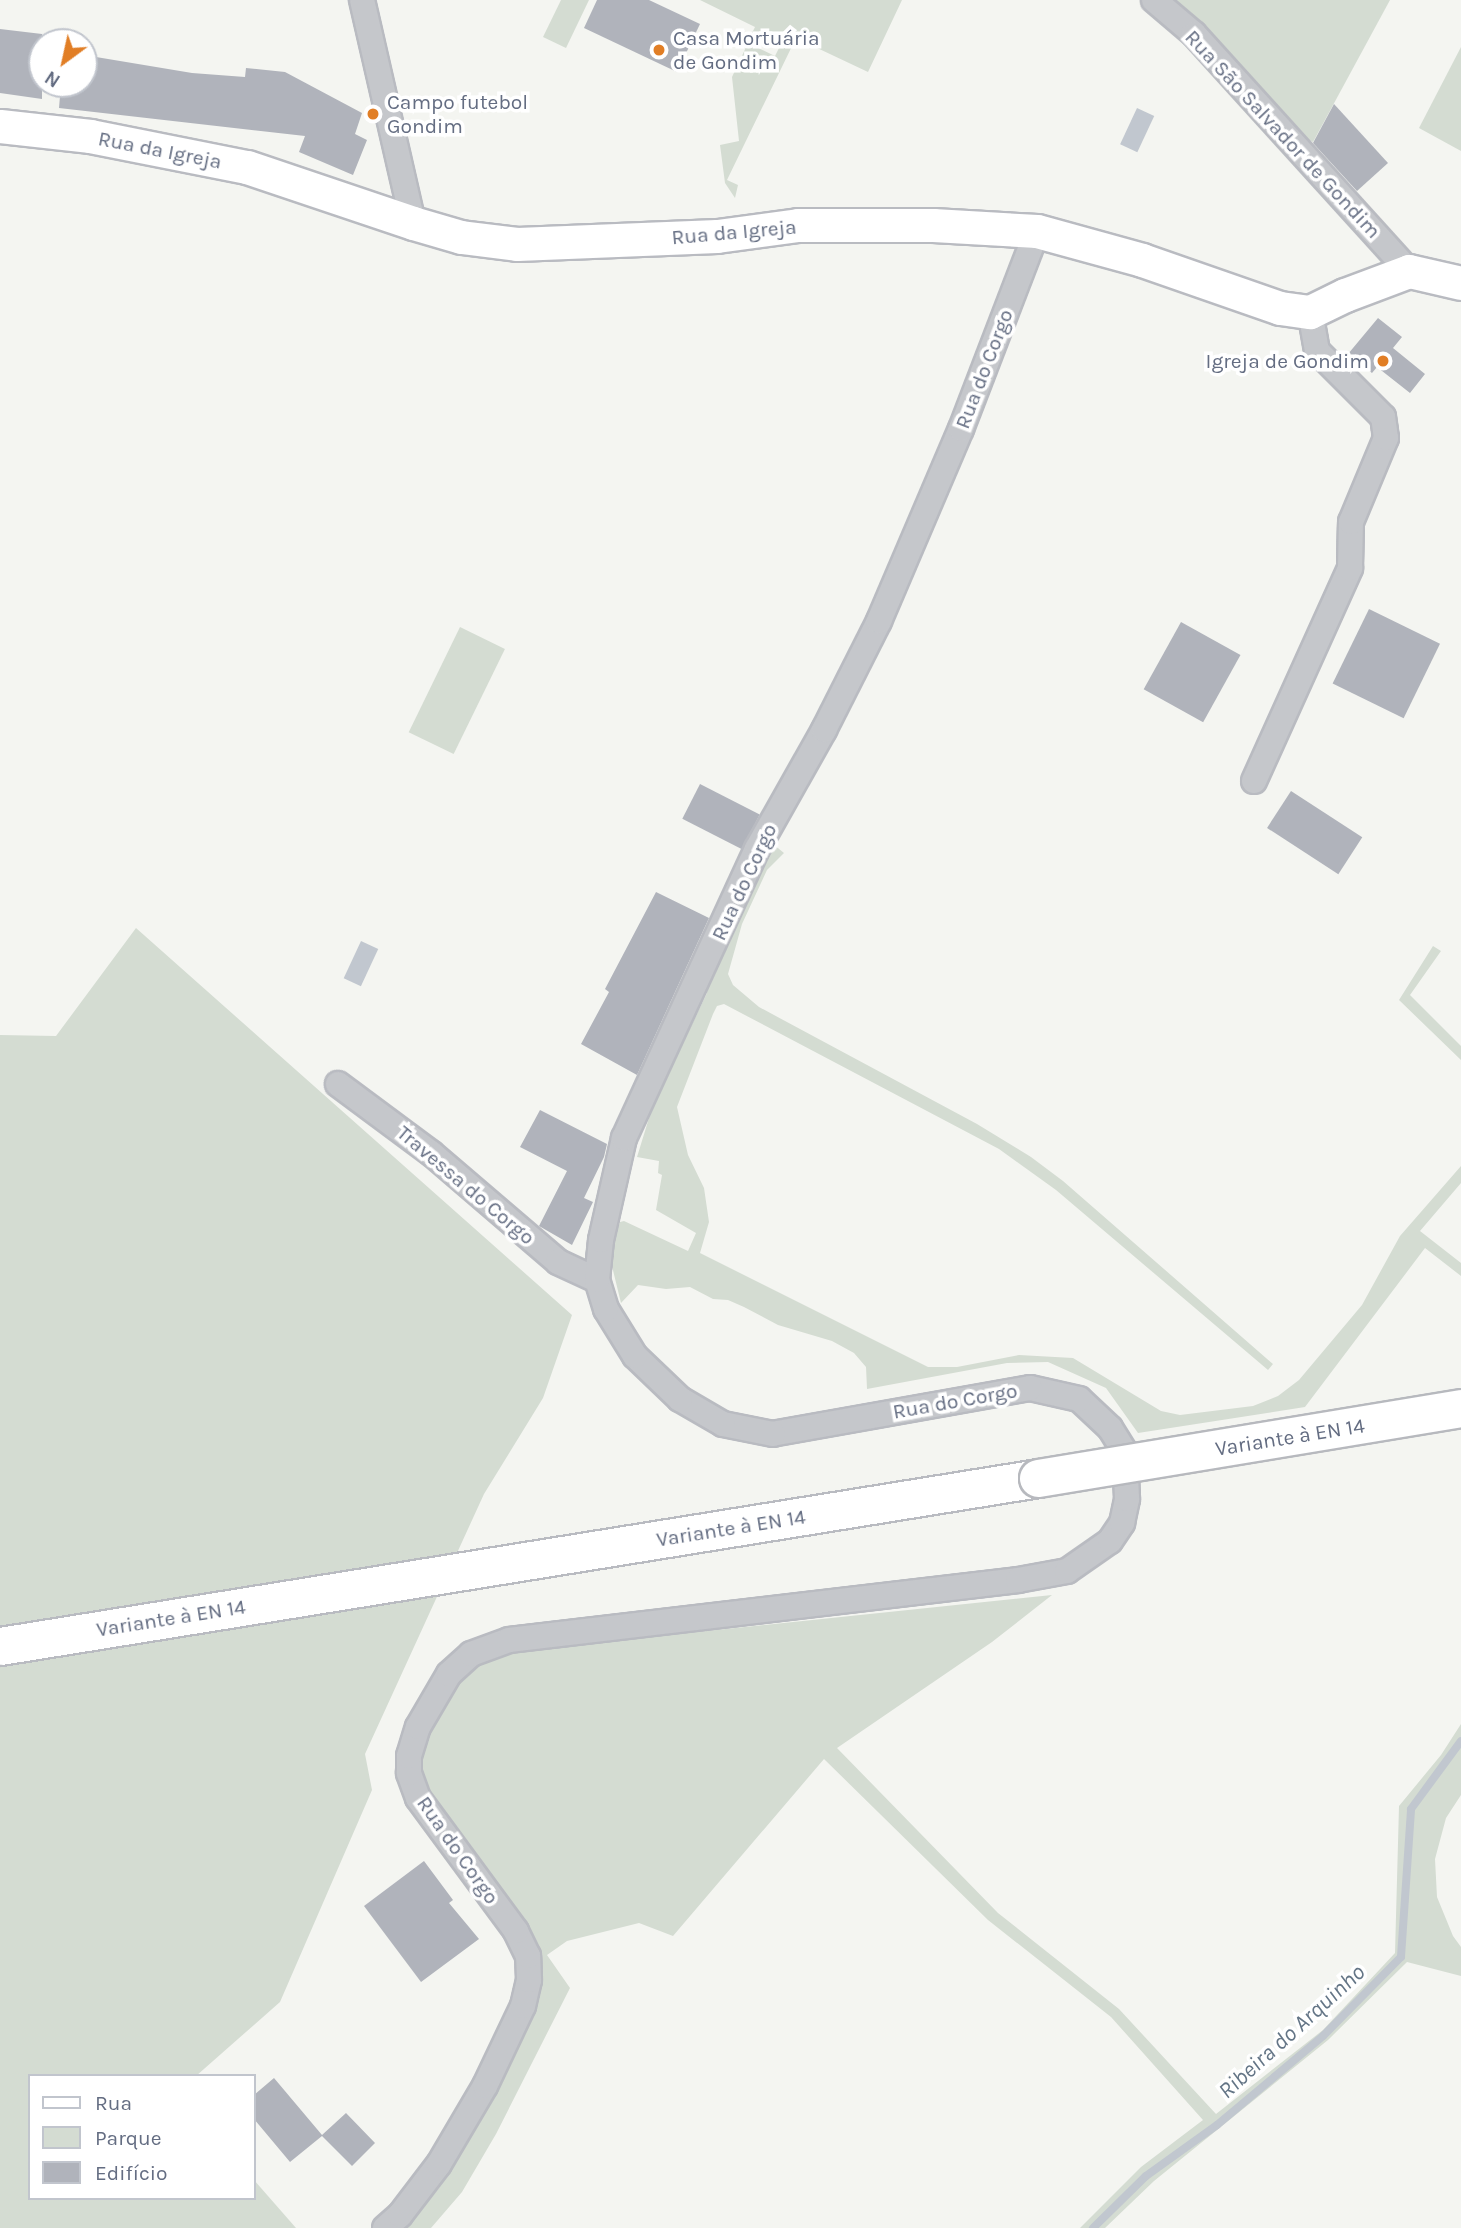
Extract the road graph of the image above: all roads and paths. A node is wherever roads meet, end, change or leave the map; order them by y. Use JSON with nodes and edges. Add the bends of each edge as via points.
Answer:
{"nodes":[{"id":1,"x":362,"y":0,"type":"edge"},
{"id":2,"x":1154,"y":0,"type":"edge"},
{"id":3,"x":1,"y":127,"type":"edge"},
{"id":4,"x":413,"y":223,"type":"junction"},
{"id":5,"x":1037,"y":231,"type":"junction"},
{"id":6,"x":1409,"y":271,"type":"junction"},
{"id":7,"x":1461,"y":283,"type":"edge"},
{"id":8,"x":1310,"y":312,"type":"junction"},
{"id":9,"x":1254,"y":781,"type":"dead end"},
{"id":10,"x":338,"y":1084,"type":"dead end"},
{"id":11,"x":597,"y":1280,"type":"junction"},
{"id":12,"x":1461,"y":1408,"type":"edge"},
{"id":13,"x":0,"y":1646,"type":"edge"},
{"id":14,"x":385,"y":2228,"type":"edge"}],
"edges":[{"from":1,"to":4,"type":"street"},
{"from":2,"to":6,"type":"street","name":"Rua São Salvador de Gondim","via":[[1194,34]]},
{"from":3,"to":4,"type":"street","name":"Rua da Igreja","via":[[90,136],[247,167]]},
{"from":4,"to":5,"type":"street","name":"Rua da Igreja","via":[[461,237],[516,244],[717,236],[799,225]]},
{"from":5,"to":8,"type":"street","name":"Rua da Igreja","via":[[1142,260],[1280,308]]},
{"from":5,"to":11,"type":"street","name":"Rua do Corgo","via":[[961,429],[879,621],[757,849],[624,1138],[601,1240]]},
{"from":6,"to":7,"type":"street"},
{"from":6,"to":8,"type":"street"},
{"from":8,"to":9,"type":"street","via":[[1317,351],[1383,417],[1386,438],[1351,522],[1350,568]]},
{"from":10,"to":11,"type":"street","name":"Travessa do Corgo","via":[[431,1153],[558,1262]]},
{"from":11,"to":14,"type":"street","name":"Rua do Corgo","via":[[606,1309],[635,1356],[680,1399],[723,1424],[773,1434],[1030,1388],[1079,1399],[1110,1428],[1125,1452],[1127,1499],[1122,1523],[1110,1541],[1067,1571],[509,1640],[471,1654],[449,1674],[418,1727],[409,1773],[418,1798],[516,1931],[528,1956],[529,1980],[523,2006],[472,2108],[439,2164]]},
{"from":12,"to":13,"type":"main road","name":"Variante à EN 14","bridge":true}]}
